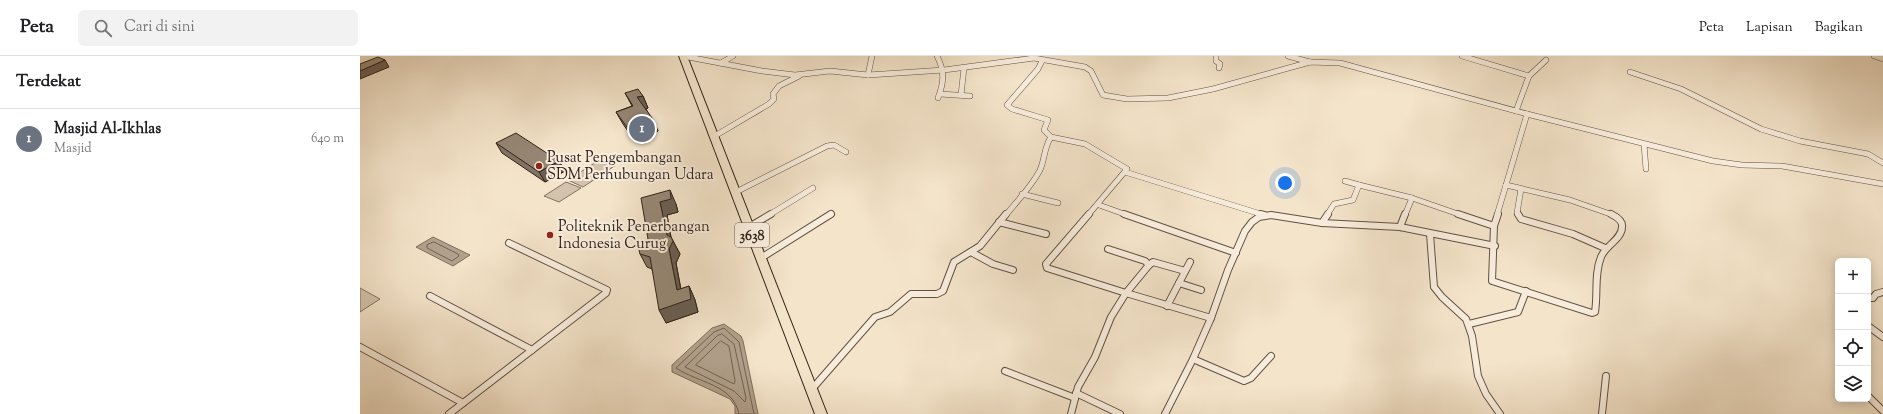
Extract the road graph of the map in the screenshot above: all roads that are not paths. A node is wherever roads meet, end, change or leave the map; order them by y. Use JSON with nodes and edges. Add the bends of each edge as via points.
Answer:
{"nodes":[{"id":1,"x":683,"y":56,"type":"edge"},
{"id":2,"x":715,"y":56,"type":"edge"},
{"id":3,"x":733,"y":56,"type":"edge"},
{"id":4,"x":872,"y":56,"type":"edge"},
{"id":5,"x":937,"y":56,"type":"edge"},
{"id":6,"x":1216,"y":56,"type":"edge"},
{"id":7,"x":1288,"y":56,"type":"edge"},
{"id":8,"x":1462,"y":56,"type":"edge"},
{"id":9,"x":1874,"y":56,"type":"edge"},
{"id":10,"x":1035,"y":57,"type":"edge"},
{"id":11,"x":1319,"y":58,"type":"edge"},
{"id":12,"x":1883,"y":59,"type":"edge"},
{"id":13,"x":1546,"y":60,"type":"dead end"},
{"id":14,"x":709,"y":61,"type":"junction"},
{"id":15,"x":1042,"y":61,"type":"junction"},
{"id":16,"x":1310,"y":62,"type":"junction"},
{"id":17,"x":721,"y":63,"type":"junction"},
{"id":18,"x":964,"y":68,"type":"junction"},
{"id":19,"x":1219,"y":68,"type":"dead end"},
{"id":20,"x":944,"y":70,"type":"junction"},
{"id":21,"x":1630,"y":72,"type":"dead end"},
{"id":22,"x":802,"y":74,"type":"junction"},
{"id":23,"x":868,"y":75,"type":"junction"},
{"id":24,"x":1529,"y":76,"type":"junction"},
{"id":25,"x":961,"y":95,"type":"junction"},
{"id":26,"x":970,"y":96,"type":"dead end"},
{"id":27,"x":1516,"y":111,"type":"junction"},
{"id":28,"x":1527,"y":114,"type":"junction"},
{"id":29,"x":713,"y":137,"type":"junction"},
{"id":30,"x":1051,"y":137,"type":"junction"},
{"id":31,"x":1644,"y":144,"type":"junction"},
{"id":32,"x":846,"y":152,"type":"dead end"},
{"id":33,"x":1883,"y":163,"type":"edge"},
{"id":34,"x":1646,"y":170,"type":"dead end"},
{"id":35,"x":1125,"y":172,"type":"junction"},
{"id":36,"x":1345,"y":181,"type":"dead end"},
{"id":37,"x":1883,"y":184,"type":"edge"},
{"id":38,"x":1359,"y":185,"type":"junction"},
{"id":39,"x":1505,"y":185,"type":"junction"},
{"id":40,"x":813,"y":188,"type":"dead end"},
{"id":41,"x":1521,"y":189,"type":"junction"},
{"id":42,"x":736,"y":192,"type":"junction"},
{"id":43,"x":1022,"y":194,"type":"junction"},
{"id":44,"x":1412,"y":198,"type":"junction"},
{"id":45,"x":1058,"y":203,"type":"dead end"},
{"id":46,"x":1098,"y":205,"type":"junction"},
{"id":47,"x":831,"y":214,"type":"dead end"},
{"id":48,"x":1264,"y":215,"type":"junction"},
{"id":49,"x":999,"y":222,"type":"junction"},
{"id":50,"x":1322,"y":223,"type":"junction"},
{"id":51,"x":749,"y":226,"type":"junction"},
{"id":52,"x":1494,"y":226,"type":"junction"},
{"id":53,"x":1400,"y":227,"type":"junction"},
{"id":54,"x":1046,"y":234,"type":"dead end"},
{"id":55,"x":1430,"y":234,"type":"junction"},
{"id":56,"x":509,"y":243,"type":"dead end"},
{"id":57,"x":1495,"y":246,"type":"junction"},
{"id":58,"x":1605,"y":248,"type":"junction"},
{"id":59,"x":1108,"y":249,"type":"dead end"},
{"id":60,"x":971,"y":252,"type":"junction"},
{"id":61,"x":1236,"y":253,"type":"junction"},
{"id":62,"x":761,"y":258,"type":"junction"},
{"id":63,"x":1190,"y":262,"type":"dead end"},
{"id":64,"x":1149,"y":265,"type":"junction"},
{"id":65,"x":1013,"y":270,"type":"dead end"},
{"id":66,"x":1185,"y":271,"type":"junction"},
{"id":67,"x":1178,"y":283,"type":"junction"},
{"id":68,"x":1202,"y":290,"type":"dead end"},
{"id":69,"x":1526,"y":292,"type":"junction"},
{"id":70,"x":1883,"y":292,"type":"edge"},
{"id":71,"x":1126,"y":293,"type":"junction"},
{"id":72,"x":430,"y":296,"type":"dead end"},
{"id":73,"x":1871,"y":298,"type":"edge"},
{"id":74,"x":1167,"y":306,"type":"junction"},
{"id":75,"x":1211,"y":318,"type":"junction"},
{"id":76,"x":1469,"y":324,"type":"junction"},
{"id":77,"x":1871,"y":328,"type":"edge"},
{"id":78,"x":1883,"y":337,"type":"edge"},
{"id":79,"x":360,"y":347,"type":"edge"},
{"id":80,"x":532,"y":350,"type":"junction"},
{"id":81,"x":1271,"y":356,"type":"dead end"},
{"id":82,"x":1193,"y":359,"type":"junction"},
{"id":83,"x":1005,"y":371,"type":"dead end"},
{"id":84,"x":1606,"y":376,"type":"dead end"},
{"id":85,"x":812,"y":390,"type":"junction"},
{"id":86,"x":1076,"y":395,"type":"junction"},
{"id":87,"x":1871,"y":399,"type":"edge"},
{"id":88,"x":463,"y":403,"type":"junction"},
{"id":89,"x":1883,"y":411,"type":"edge"},
{"id":90,"x":449,"y":414,"type":"edge"},
{"id":91,"x":821,"y":414,"type":"edge"},
{"id":92,"x":1071,"y":414,"type":"edge"},
{"id":93,"x":1120,"y":414,"type":"edge"},
{"id":94,"x":1165,"y":414,"type":"edge"},
{"id":95,"x":1500,"y":414,"type":"edge"},
{"id":96,"x":1602,"y":414,"type":"edge"}],
"edges":[{"from":1,"to":14,"type":"street"},
{"from":1,"to":29,"type":"main road","number":"3638"},
{"from":2,"to":14,"type":"street"},
{"from":3,"to":17,"type":"street"},
{"from":4,"to":23,"type":"street"},
{"from":5,"to":20,"type":"street"},
{"from":6,"to":19,"type":"street"},
{"from":7,"to":16,"type":"street"},
{"from":8,"to":24,"type":"street"},
{"from":9,"to":12,"type":"street"},
{"from":10,"to":15,"type":"street"},
{"from":10,"to":18,"type":"street"},
{"from":11,"to":16,"type":"street"},
{"from":11,"to":27,"type":"street"},
{"from":13,"to":24,"type":"street"},
{"from":14,"to":17,"type":"street"},
{"from":15,"to":16,"type":"street","via":[[1088,68],[1103,95],[1127,99],[1168,98]]},
{"from":15,"to":30,"type":"street","via":[[1007,105],[1012,109],[1048,120],[1044,130]]},
{"from":17,"to":22,"type":"street","via":[[762,71]]},
{"from":18,"to":20,"type":"street"},
{"from":18,"to":25,"type":"street"},
{"from":20,"to":23,"type":"street"},
{"from":20,"to":25,"type":"street","via":[[945,77],[939,96]]},
{"from":21,"to":33,"type":"street","via":[[1651,76],[1671,84],[1774,134],[1868,154]]},
{"from":22,"to":23,"type":"street","via":[[830,71]]},
{"from":22,"to":29,"type":"street","via":[[779,86],[773,94],[774,100],[769,104]]},
{"from":24,"to":27,"type":"street"},
{"from":25,"to":26,"type":"street"},
{"from":27,"to":28,"type":"street"},
{"from":28,"to":31,"type":"street"},
{"from":28,"to":39,"type":"street"},
{"from":29,"to":42,"type":"main road","number":"3638"},
{"from":30,"to":35,"type":"street","via":[[1085,144],[1126,168]]},
{"from":30,"to":43,"type":"street","via":[[1040,169]]},
{"from":31,"to":34,"type":"street"},
{"from":31,"to":37,"type":"street","via":[[1724,163],[1782,166]]},
{"from":32,"to":42,"type":"street","via":[[834,145],[826,146]]},
{"from":35,"to":46,"type":"street"},
{"from":35,"to":48,"type":"street"},
{"from":36,"to":38,"type":"street"},
{"from":38,"to":44,"type":"street"},
{"from":38,"to":50,"type":"street","via":[[1353,200],[1334,204]]},
{"from":39,"to":41,"type":"street"},
{"from":39,"to":52,"type":"street"},
{"from":40,"to":51,"type":"street"},
{"from":41,"to":58,"type":"street","via":[[1517,214],[1521,218],[1573,234]]},
{"from":41,"to":58,"type":"street","via":[[1598,207],[1620,218],[1623,224],[1621,232]]},
{"from":42,"to":51,"type":"main road","number":"3638"},
{"from":43,"to":45,"type":"street"},
{"from":43,"to":49,"type":"street"},
{"from":44,"to":52,"type":"street"},
{"from":44,"to":53,"type":"street"},
{"from":46,"to":61,"type":"street"},
{"from":46,"to":71,"type":"street","via":[[1048,259],[1046,267]]},
{"from":47,"to":62,"type":"street"},
{"from":48,"to":50,"type":"street"},
{"from":48,"to":61,"type":"street","via":[[1252,222]]},
{"from":49,"to":54,"type":"street"},
{"from":49,"to":60,"type":"street","via":[[980,246]]},
{"from":50,"to":53,"type":"street"},
{"from":51,"to":62,"type":"main road","number":"3638"},
{"from":52,"to":57,"type":"street"},
{"from":53,"to":55,"type":"street"},
{"from":55,"to":57,"type":"street"},
{"from":55,"to":76,"type":"street","via":[[1434,287]]},
{"from":56,"to":80,"type":"street","via":[[607,290]]},
{"from":57,"to":69,"type":"street","via":[[1492,281]]},
{"from":58,"to":69,"type":"street","via":[[1598,263],[1594,313]]},
{"from":59,"to":64,"type":"street","via":[[1145,261]]},
{"from":60,"to":65,"type":"street","via":[[993,264]]},
{"from":60,"to":85,"type":"street","via":[[954,262],[941,293],[911,295],[889,313],[875,318]]},
{"from":61,"to":75,"type":"street"},
{"from":62,"to":85,"type":"main road","number":"3638"},
{"from":63,"to":66,"type":"street"},
{"from":64,"to":66,"type":"street","via":[[1153,262]]},
{"from":64,"to":71,"type":"street"},
{"from":66,"to":67,"type":"street"},
{"from":67,"to":68,"type":"street"},
{"from":67,"to":74,"type":"street"},
{"from":69,"to":76,"type":"street","via":[[1518,312]]},
{"from":70,"to":73,"type":"street"},
{"from":71,"to":74,"type":"street"},
{"from":71,"to":86,"type":"street","via":[[1111,317]]},
{"from":72,"to":80,"type":"street"},
{"from":74,"to":75,"type":"street"},
{"from":75,"to":82,"type":"street"},
{"from":76,"to":95,"type":"street","via":[[1477,373]]},
{"from":77,"to":78,"type":"street"},
{"from":79,"to":88,"type":"street"},
{"from":80,"to":88,"type":"street"},
{"from":81,"to":82,"type":"street","via":[[1251,378],[1244,381]]},
{"from":82,"to":94,"type":"street"},
{"from":83,"to":86,"type":"street"},
{"from":84,"to":96,"type":"street"},
{"from":85,"to":91,"type":"main road","number":"3638"},
{"from":86,"to":92,"type":"street"},
{"from":86,"to":93,"type":"street"},
{"from":87,"to":89,"type":"street"},
{"from":88,"to":90,"type":"street"}]}
